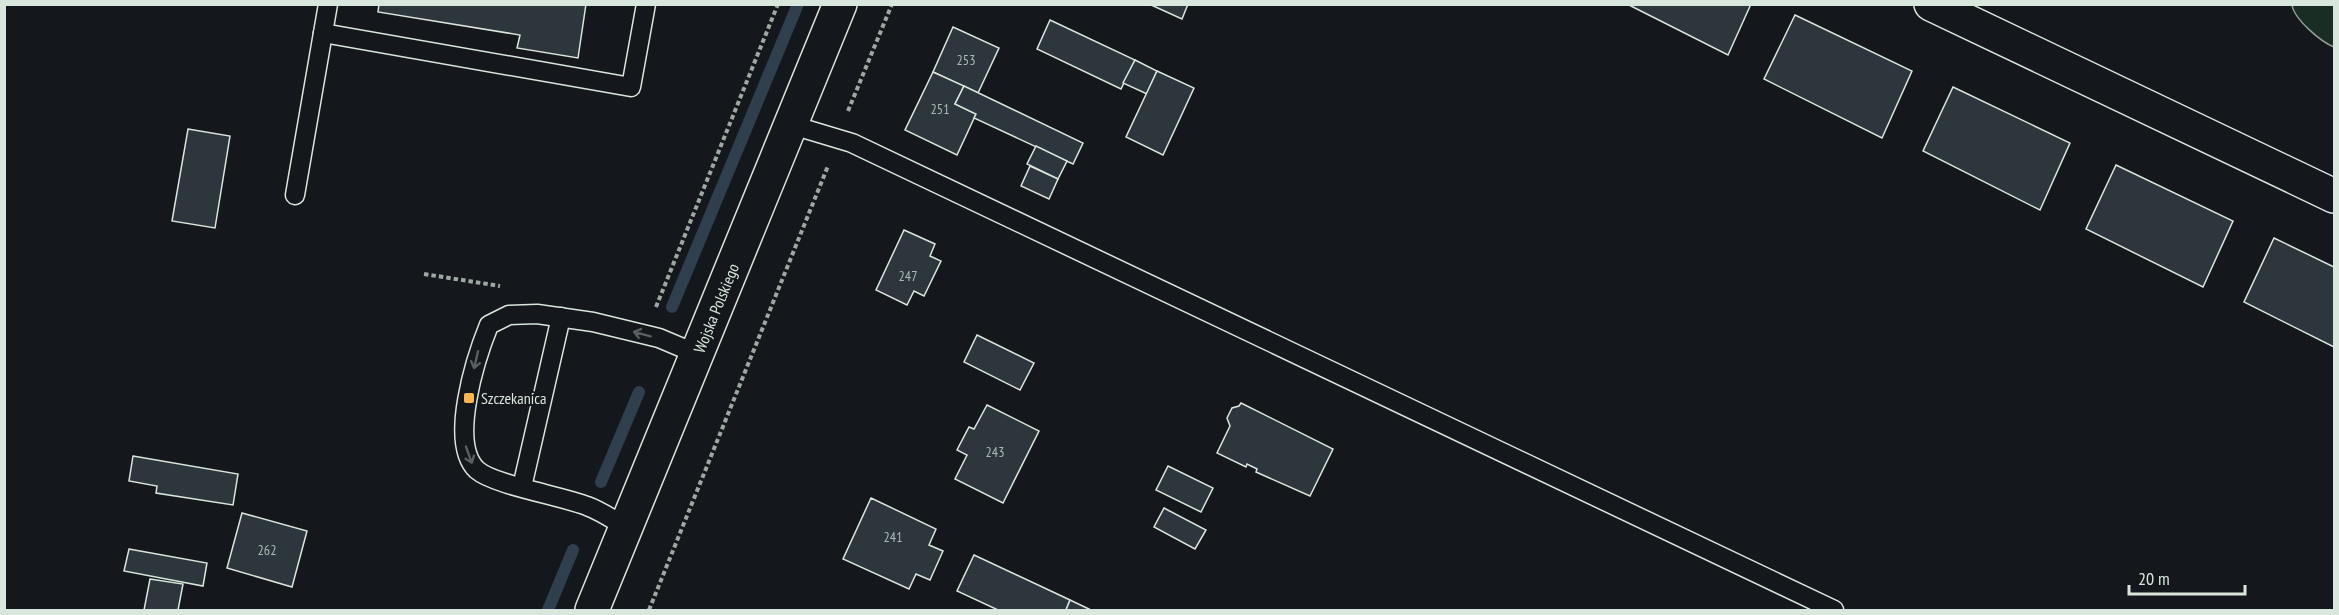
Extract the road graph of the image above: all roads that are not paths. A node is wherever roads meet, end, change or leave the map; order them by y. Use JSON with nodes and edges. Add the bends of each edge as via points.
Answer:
{"nodes":[{"id":1,"x":328,"y":4,"type":"edge"},
{"id":2,"x":646,"y":4,"type":"edge"},
{"id":3,"x":840,"y":4,"type":"edge"},
{"id":4,"x":1931,"y":4,"type":"edge"},
{"id":5,"x":323,"y":33,"type":"junction"},
{"id":6,"x":792,"y":125,"type":"junction"},
{"id":7,"x":294,"y":195,"type":"dead end"},
{"id":8,"x":2334,"y":195,"type":"edge"},
{"id":9,"x":561,"y":317,"type":"junction"},
{"id":10,"x":697,"y":354,"type":"junction"},
{"id":11,"x":522,"y":487,"type":"junction"},
{"id":12,"x":627,"y":528,"type":"junction"},
{"id":13,"x":592,"y":610,"type":"edge"},
{"id":14,"x":1834,"y":610,"type":"edge"}],
"edges":[{"from":1,"to":5,"type":"lane"},
{"from":2,"to":5,"type":"lane","via":[[631,87]]},
{"from":3,"to":6,"type":"main road","name":"Wojska Polskiego"},
{"from":4,"to":8,"type":"main road"},
{"from":5,"to":7,"type":"lane"},
{"from":6,"to":10,"type":"main road","name":"Wojska Polskiego"},
{"from":6,"to":14,"type":"lane","via":[[838,137]]},
{"from":10,"to":9,"type":"lane","one_way":true,"via":[[645,335]]},
{"from":9,"to":11,"type":"lane"},
{"from":9,"to":11,"type":"lane","one_way":true,"via":[[509,315],[489,325],[477,355],[464,431],[468,458],[478,471]]},
{"from":10,"to":12,"type":"main road","name":"Wojska Polskiego"},
{"from":11,"to":12,"type":"lane","via":[[588,506]]},
{"from":12,"to":13,"type":"main road","name":"Wojska Polskiego"}]}
